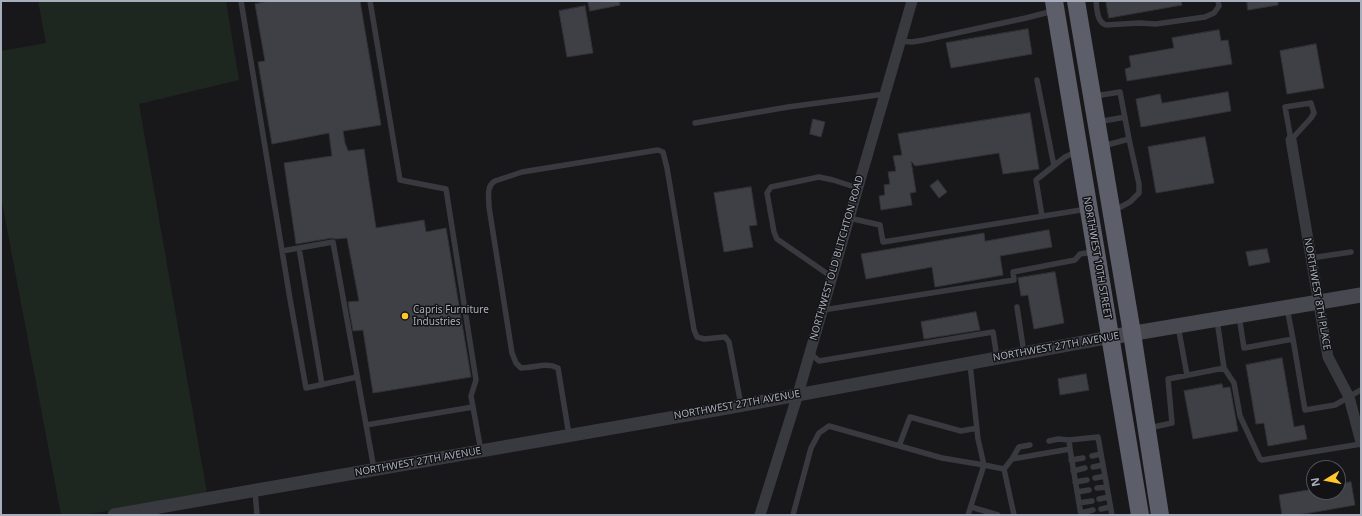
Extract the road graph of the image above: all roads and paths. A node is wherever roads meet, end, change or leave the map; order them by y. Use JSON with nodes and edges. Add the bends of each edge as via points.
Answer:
{"nodes":[{"id":1,"x":241,"y":1,"type":"edge"},
{"id":2,"x":370,"y":1,"type":"edge"},
{"id":3,"x":912,"y":1,"type":"edge"},
{"id":4,"x":1076,"y":1,"type":"edge"},
{"id":5,"x":1096,"y":1,"type":"edge"},
{"id":6,"x":1218,"y":1,"type":"edge"},
{"id":7,"x":1055,"y":6,"type":"edge"},
{"id":8,"x":901,"y":41,"type":"junction"},
{"id":9,"x":1037,"y":80,"type":"dead end"},
{"id":10,"x":885,"y":94,"type":"junction"},
{"id":11,"x":1092,"y":97,"type":"junction"},
{"id":12,"x":1125,"y":117,"type":"junction"},
{"id":13,"x":1096,"y":122,"type":"junction"},
{"id":14,"x":695,"y":123,"type":"dead end"},
{"id":15,"x":1129,"y":139,"type":"junction"},
{"id":16,"x":1291,"y":140,"type":"junction"},
{"id":17,"x":1100,"y":147,"type":"junction"},
{"id":18,"x":1079,"y":151,"type":"junction"},
{"id":19,"x":1054,"y":166,"type":"junction"},
{"id":20,"x":858,"y":188,"type":"junction"},
{"id":21,"x":1089,"y":209,"type":"junction"},
{"id":22,"x":1111,"y":212,"type":"junction"},
{"id":23,"x":1042,"y":216,"type":"junction"},
{"id":24,"x":849,"y":218,"type":"junction"},
{"id":25,"x":300,"y":248,"type":"junction"},
{"id":26,"x":282,"y":251,"type":"junction"},
{"id":27,"x":1096,"y":252,"type":"junction"},
{"id":28,"x":1352,"y":252,"type":"dead end"},
{"id":29,"x":1311,"y":258,"type":"junction"},
{"id":30,"x":832,"y":277,"type":"junction"},
{"id":31,"x":1361,"y":295,"type":"edge"},
{"id":32,"x":1318,"y":303,"type":"junction"},
{"id":33,"x":1017,"y":306,"type":"dead end"},
{"id":34,"x":1287,"y":308,"type":"junction"},
{"id":35,"x":822,"y":310,"type":"junction"},
{"id":36,"x":1238,"y":316,"type":"junction"},
{"id":37,"x":1217,"y":320,"type":"junction"},
{"id":38,"x":1178,"y":326,"type":"junction"},
{"id":39,"x":1132,"y":333,"type":"junction"},
{"id":40,"x":1111,"y":337,"type":"junction"},
{"id":41,"x":1292,"y":339,"type":"junction"},
{"id":42,"x":810,"y":353,"type":"junction"},
{"id":43,"x":1024,"y":353,"type":"junction"},
{"id":44,"x":998,"y":358,"type":"junction"},
{"id":45,"x":970,"y":363,"type":"junction"},
{"id":46,"x":1224,"y":368,"type":"junction"},
{"id":47,"x":1187,"y":375,"type":"junction"},
{"id":48,"x":358,"y":378,"type":"junction"},
{"id":49,"x":322,"y":385,"type":"junction"},
{"id":50,"x":1361,"y":390,"type":"edge"},
{"id":51,"x":798,"y":394,"type":"junction"},
{"id":52,"x":1349,"y":397,"type":"junction"},
{"id":53,"x":741,"y":405,"type":"junction"},
{"id":54,"x":473,"y":407,"type":"junction"},
{"id":55,"x":366,"y":425,"type":"junction"},
{"id":56,"x":977,"y":428,"type":"junction"},
{"id":57,"x":1147,"y":428,"type":"junction"},
{"id":58,"x":570,"y":435,"type":"junction"},
{"id":59,"x":1069,"y":440,"type":"junction"},
{"id":60,"x":1049,"y":441,"type":"dead end"},
{"id":61,"x":1361,"y":444,"type":"edge"},
{"id":62,"x":1030,"y":445,"type":"dead end"},
{"id":63,"x":899,"y":446,"type":"junction"},
{"id":64,"x":1070,"y":449,"type":"junction"},
{"id":65,"x":481,"y":451,"type":"junction"},
{"id":66,"x":1101,"y":454,"type":"junction"},
{"id":67,"x":1092,"y":456,"type":"dead end"},
{"id":68,"x":1083,"y":458,"type":"dead end"},
{"id":69,"x":1012,"y":459,"type":"junction"},
{"id":70,"x":1071,"y":460,"type":"junction"},
{"id":71,"x":984,"y":465,"type":"junction"},
{"id":72,"x":1103,"y":465,"type":"junction"},
{"id":73,"x":1093,"y":467,"type":"dead end"},
{"id":74,"x":1085,"y":468,"type":"dead end"},
{"id":75,"x":374,"y":469,"type":"junction"},
{"id":76,"x":1004,"y":469,"type":"junction"},
{"id":77,"x":1073,"y":471,"type":"junction"},
{"id":78,"x":1105,"y":476,"type":"junction"},
{"id":79,"x":1095,"y":478,"type":"dead end"},
{"id":80,"x":1087,"y":480,"type":"dead end"},
{"id":81,"x":1076,"y":482,"type":"junction"},
{"id":82,"x":1107,"y":486,"type":"junction"},
{"id":83,"x":1097,"y":488,"type":"dead end"},
{"id":84,"x":254,"y":490,"type":"junction"},
{"id":85,"x":1090,"y":490,"type":"dead end"},
{"id":86,"x":1077,"y":492,"type":"junction"},
{"id":87,"x":1109,"y":497,"type":"junction"},
{"id":88,"x":1100,"y":499,"type":"dead end"},
{"id":89,"x":1092,"y":501,"type":"dead end"},
{"id":90,"x":1079,"y":504,"type":"junction"},
{"id":91,"x":971,"y":506,"type":"junction"},
{"id":92,"x":1110,"y":507,"type":"junction"},
{"id":93,"x":1101,"y":509,"type":"dead end"},
{"id":94,"x":1093,"y":510,"type":"dead end"},
{"id":95,"x":1081,"y":514,"type":"edge"},
{"id":96,"x":114,"y":515,"type":"edge"},
{"id":97,"x":257,"y":515,"type":"edge"},
{"id":98,"x":760,"y":515,"type":"edge"},
{"id":99,"x":793,"y":515,"type":"edge"},
{"id":100,"x":968,"y":515,"type":"edge"},
{"id":101,"x":998,"y":515,"type":"edge"},
{"id":102,"x":1014,"y":515,"type":"edge"},
{"id":103,"x":1112,"y":515,"type":"edge"},
{"id":104,"x":1140,"y":515,"type":"edge"},
{"id":105,"x":1160,"y":515,"type":"edge"}],
"edges":[{"from":1,"to":26,"type":"lane"},
{"from":2,"to":54,"type":"lane","via":[[400,180],[446,189],[476,380],[471,396]]},
{"from":3,"to":8,"type":"street","name":"NORTHWEST OLD BLITCHTON ROAD"},
{"from":4,"to":11,"type":"highway"},
{"from":5,"to":6,"type":"lane","via":[[1098,18],[1106,25],[1156,24],[1205,17],[1214,13],[1219,6]]},
{"from":7,"to":8,"type":"lane","via":[[1026,18],[929,39]]},
{"from":7,"to":18,"type":"highway","name":"NORTHWEST 10TH STREET"},
{"from":8,"to":10,"type":"street","name":"NORTHWEST OLD BLITCHTON ROAD"},
{"from":9,"to":19,"type":"lane"},
{"from":10,"to":14,"type":"lane"},
{"from":10,"to":20,"type":"street","name":"NORTHWEST OLD BLITCHTON ROAD"},
{"from":11,"to":12,"type":"lane","via":[[1120,92]]},
{"from":11,"to":13,"type":"highway"},
{"from":12,"to":13,"type":"lane"},
{"from":12,"to":15,"type":"lane"},
{"from":13,"to":17,"type":"highway"},
{"from":15,"to":17,"type":"lane"},
{"from":15,"to":22,"type":"lane","via":[[1139,193],[1130,202]]},
{"from":16,"to":16,"type":"lane","via":[[1314,113],[1312,103],[1285,107]]},
{"from":16,"to":29,"type":"street","name":"NORTHWEST 8TH PLACE"},
{"from":17,"to":18,"type":"highway"},
{"from":17,"to":22,"type":"highway"},
{"from":18,"to":19,"type":"lane","via":[[1065,157]]},
{"from":18,"to":21,"type":"highway","name":"NORTHWEST 10TH STREET"},
{"from":19,"to":23,"type":"lane","via":[[1036,180]]},
{"from":20,"to":24,"type":"street","name":"NORTHWEST OLD BLITCHTON ROAD"},
{"from":20,"to":30,"type":"lane","via":[[819,177],[771,187],[767,193],[777,239]]},
{"from":21,"to":23,"type":"lane"},
{"from":21,"to":27,"type":"highway","name":"NORTHWEST 10TH STREET"},
{"from":22,"to":39,"type":"highway"},
{"from":23,"to":24,"type":"lane","via":[[883,242],[880,225]]},
{"from":24,"to":30,"type":"street","name":"NORTHWEST OLD BLITCHTON ROAD"},
{"from":25,"to":26,"type":"lane"},
{"from":25,"to":48,"type":"lane","via":[[333,242]]},
{"from":25,"to":49,"type":"lane"},
{"from":26,"to":49,"type":"lane","via":[[306,388]]},
{"from":27,"to":35,"type":"lane","via":[[1080,254],[1075,260],[1013,272],[1014,280]]},
{"from":27,"to":40,"type":"highway","name":"NORTHWEST 10TH STREET"},
{"from":28,"to":29,"type":"lane"},
{"from":29,"to":32,"type":"street","name":"NORTHWEST 8TH PLACE"},
{"from":30,"to":35,"type":"street","name":"NORTHWEST OLD BLITCHTON ROAD"},
{"from":31,"to":32,"type":"main road","name":"NORTHWEST 27TH AVENUE"},
{"from":32,"to":34,"type":"main road","name":"NORTHWEST 27TH AVENUE"},
{"from":32,"to":52,"type":"street","name":"NORTHWEST 8TH PLACE","via":[[1328,358]]},
{"from":33,"to":43,"type":"lane"},
{"from":34,"to":36,"type":"main road","name":"NORTHWEST 27TH AVENUE"},
{"from":34,"to":41,"type":"lane"},
{"from":35,"to":42,"type":"street","name":"NORTHWEST OLD BLITCHTON ROAD"},
{"from":36,"to":37,"type":"main road","name":"NORTHWEST 27TH AVENUE"},
{"from":36,"to":41,"type":"lane","via":[[1244,348]]},
{"from":37,"to":38,"type":"main road","name":"NORTHWEST 27TH AVENUE"},
{"from":37,"to":46,"type":"lane"},
{"from":38,"to":39,"type":"main road","name":"NORTHWEST 27TH AVENUE"},
{"from":38,"to":47,"type":"lane"},
{"from":39,"to":40,"type":"main road","name":"NORTHWEST 27TH AVENUE"},
{"from":39,"to":57,"type":"highway"},
{"from":40,"to":43,"type":"street","name":"NORTHWEST 27TH AVENUE"},
{"from":40,"to":104,"type":"highway","name":"NORTHWEST 10TH STREET"},
{"from":41,"to":52,"type":"lane","via":[[1305,410],[1335,405]]},
{"from":42,"to":44,"type":"lane","via":[[819,361],[993,332]]},
{"from":42,"to":51,"type":"street","name":"NORTHWEST OLD BLITCHTON ROAD"},
{"from":43,"to":44,"type":"street","name":"NORTHWEST 27TH AVENUE"},
{"from":44,"to":45,"type":"street","name":"NORTHWEST 27TH AVENUE"},
{"from":45,"to":51,"type":"street","name":"NORTHWEST 27TH AVENUE"},
{"from":45,"to":56,"type":"lane"},
{"from":46,"to":47,"type":"lane"},
{"from":46,"to":61,"type":"lane","via":[[1234,383],[1240,416],[1260,459]]},
{"from":47,"to":57,"type":"lane","via":[[1168,379],[1172,423]]},
{"from":48,"to":49,"type":"lane"},
{"from":48,"to":55,"type":"lane"},
{"from":50,"to":52,"type":"lane"},
{"from":51,"to":53,"type":"street","name":"NORTHWEST 27TH AVENUE"},
{"from":51,"to":98,"type":"street","name":"NORTHWEST OLD BLITCHTON ROAD"},
{"from":52,"to":61,"type":"street","name":"NORTHWEST 8TH PLACE"},
{"from":53,"to":58,"type":"street","name":"NORTHWEST 27TH AVENUE"},
{"from":53,"to":58,"type":"lane","via":[[729,342],[725,337],[697,337],[694,330],[663,152],[658,150],[522,172],[491,183],[489,189],[489,207],[512,353],[516,364],[521,368],[550,364],[558,368]]},
{"from":54,"to":55,"type":"lane"},
{"from":54,"to":65,"type":"lane"},
{"from":55,"to":75,"type":"lane"},
{"from":56,"to":63,"type":"lane","via":[[961,431],[910,417]]},
{"from":56,"to":71,"type":"lane"},
{"from":57,"to":105,"type":"highway"},
{"from":58,"to":65,"type":"street","name":"NORTHWEST 27TH AVENUE"},
{"from":59,"to":60,"type":"lane"},
{"from":59,"to":64,"type":"lane"},
{"from":59,"to":66,"type":"lane","via":[[1098,437]]},
{"from":62,"to":69,"type":"lane","via":[[1019,447]]},
{"from":63,"to":71,"type":"lane","via":[[942,458]]},
{"from":63,"to":99,"type":"lane","via":[[829,426],[819,433],[811,448]]},
{"from":64,"to":69,"type":"lane"},
{"from":64,"to":70,"type":"lane"},
{"from":65,"to":75,"type":"street","name":"NORTHWEST 27TH AVENUE"},
{"from":66,"to":67,"type":"lane"},
{"from":66,"to":72,"type":"lane"},
{"from":68,"to":70,"type":"lane"},
{"from":69,"to":76,"type":"lane"},
{"from":70,"to":77,"type":"lane"},
{"from":71,"to":76,"type":"lane"},
{"from":71,"to":91,"type":"lane"},
{"from":72,"to":73,"type":"lane"},
{"from":72,"to":78,"type":"lane"},
{"from":74,"to":77,"type":"lane"},
{"from":75,"to":84,"type":"street","name":"NORTHWEST 27TH AVENUE"},
{"from":76,"to":102,"type":"lane"},
{"from":77,"to":81,"type":"lane"},
{"from":78,"to":79,"type":"lane"},
{"from":78,"to":82,"type":"lane"},
{"from":80,"to":81,"type":"lane"},
{"from":81,"to":86,"type":"lane"},
{"from":82,"to":83,"type":"lane"},
{"from":82,"to":87,"type":"lane"},
{"from":84,"to":96,"type":"street","name":"NORTHWEST 27TH AVENUE"},
{"from":84,"to":97,"type":"lane"},
{"from":85,"to":86,"type":"lane"},
{"from":86,"to":90,"type":"lane"},
{"from":87,"to":88,"type":"lane"},
{"from":87,"to":92,"type":"lane"},
{"from":89,"to":90,"type":"lane"},
{"from":90,"to":95,"type":"lane"},
{"from":91,"to":100,"type":"lane"},
{"from":91,"to":101,"type":"lane"},
{"from":92,"to":93,"type":"lane"},
{"from":92,"to":103,"type":"lane"},
{"from":94,"to":95,"type":"lane"}]}
